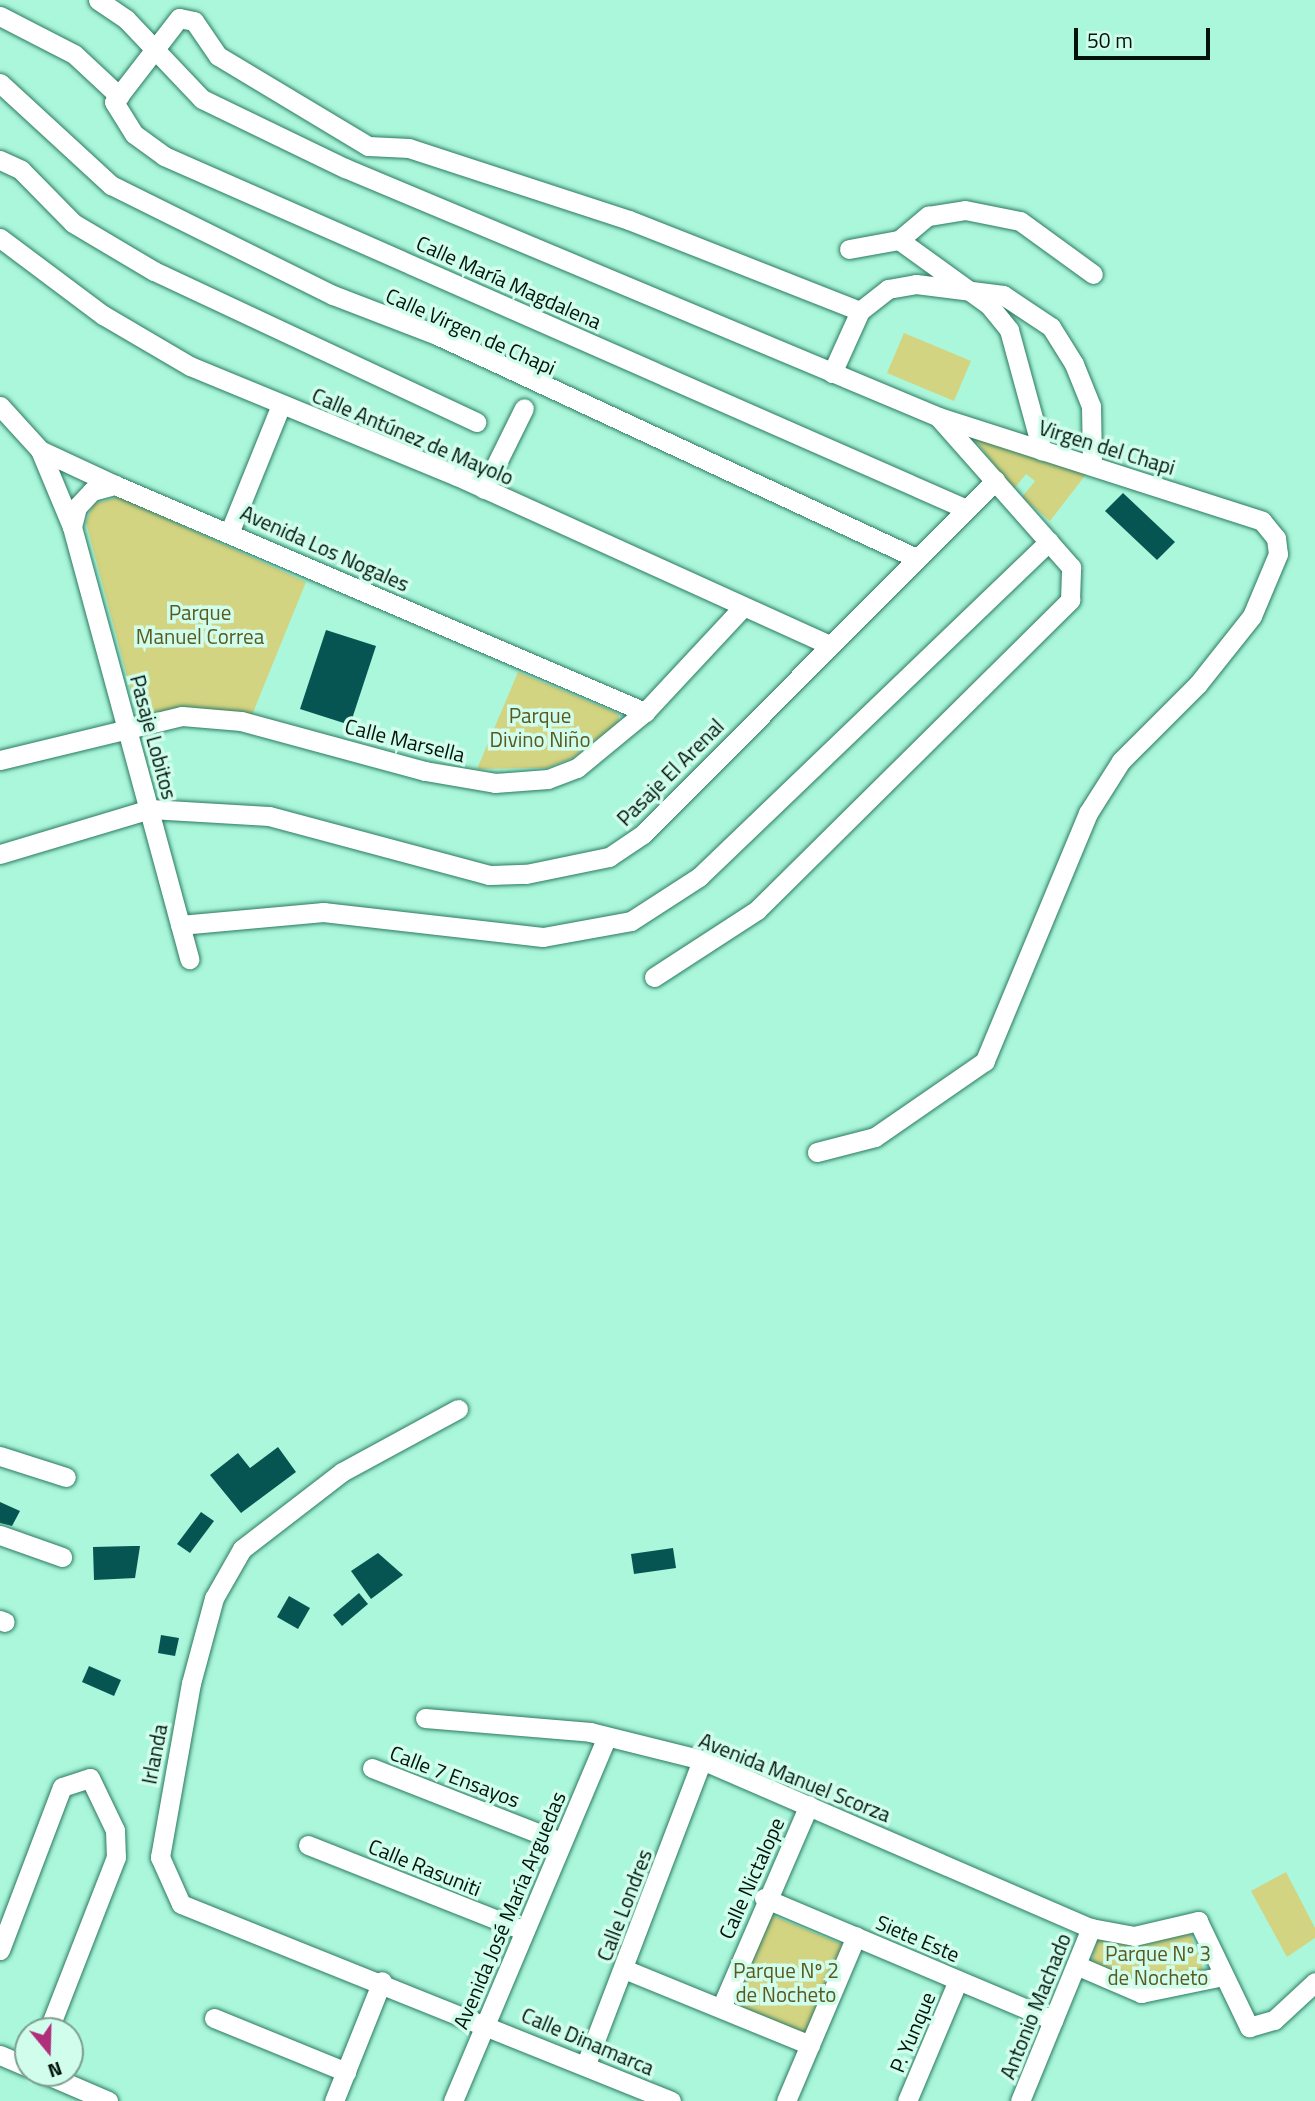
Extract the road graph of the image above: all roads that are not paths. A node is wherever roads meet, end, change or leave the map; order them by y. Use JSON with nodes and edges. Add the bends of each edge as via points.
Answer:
{"nodes":[{"id":1,"x":98,"y":0,"type":"edge"},
{"id":2,"x":0,"y":16,"type":"edge"},
{"id":3,"x":155,"y":52,"type":"junction"},
{"id":4,"x":0,"y":83,"type":"edge"},
{"id":5,"x":119,"y":96,"type":"junction"},
{"id":6,"x":0,"y":160,"type":"edge"},
{"id":7,"x":0,"y":238,"type":"edge"},
{"id":8,"x":899,"y":240,"type":"junction"},
{"id":9,"x":849,"y":249,"type":"dead end"},
{"id":10,"x":1093,"y":274,"type":"dead end"},
{"id":11,"x":968,"y":287,"type":"junction"},
{"id":12,"x":860,"y":311,"type":"junction"},
{"id":13,"x":832,"y":373,"type":"junction"},
{"id":14,"x":281,"y":405,"type":"junction"},
{"id":15,"x":0,"y":406,"type":"edge"},
{"id":16,"x":524,"y":408,"type":"dead end"},
{"id":17,"x":939,"y":417,"type":"junction"},
{"id":18,"x":476,"y":422,"type":"dead end"},
{"id":19,"x":40,"y":450,"type":"junction"},
{"id":20,"x":1042,"y":451,"type":"junction"},
{"id":21,"x":1092,"y":464,"type":"junction"},
{"id":22,"x":995,"y":481,"type":"junction"},
{"id":23,"x":114,"y":485,"type":"junction"},
{"id":24,"x":484,"y":489,"type":"junction"},
{"id":25,"x":964,"y":509,"type":"junction"},
{"id":26,"x":72,"y":527,"type":"junction"},
{"id":27,"x":230,"y":531,"type":"junction"},
{"id":28,"x":1049,"y":541,"type":"junction"},
{"id":29,"x":914,"y":557,"type":"junction"},
{"id":30,"x":741,"y":609,"type":"junction"},
{"id":31,"x":827,"y":644,"type":"junction"},
{"id":32,"x":645,"y":712,"type":"junction"},
{"id":33,"x":129,"y":725,"type":"junction"},
{"id":34,"x":0,"y":760,"type":"edge"},
{"id":35,"x":150,"y":809,"type":"junction"},
{"id":36,"x":0,"y":854,"type":"edge"},
{"id":37,"x":180,"y":925,"type":"junction"},
{"id":38,"x":189,"y":959,"type":"dead end"},
{"id":39,"x":654,"y":977,"type":"dead end"},
{"id":40,"x":817,"y":1152,"type":"dead end"},
{"id":41,"x":458,"y":1409,"type":"dead end"},
{"id":42,"x":0,"y":1456,"type":"edge"},
{"id":43,"x":66,"y":1478,"type":"dead end"},
{"id":44,"x":0,"y":1535,"type":"edge"},
{"id":45,"x":62,"y":1557,"type":"dead end"},
{"id":46,"x":425,"y":1718,"type":"dead end"},
{"id":47,"x":607,"y":1737,"type":"junction"},
{"id":48,"x":702,"y":1760,"type":"junction"},
{"id":49,"x":372,"y":1768,"type":"dead end"},
{"id":50,"x":808,"y":1805,"type":"junction"},
{"id":51,"x":561,"y":1842,"type":"junction"},
{"id":52,"x":308,"y":1845,"type":"dead end"},
{"id":53,"x":764,"y":1898,"type":"junction"},
{"id":54,"x":1091,"y":1928,"type":"junction"},
{"id":55,"x":525,"y":1931,"type":"junction"},
{"id":56,"x":856,"y":1936,"type":"junction"},
{"id":57,"x":0,"y":1950,"type":"edge"},
{"id":58,"x":1076,"y":1965,"type":"junction"},
{"id":59,"x":624,"y":1969,"type":"junction"},
{"id":60,"x":1223,"y":1976,"type":"junction"},
{"id":61,"x":958,"y":1980,"type":"junction"},
{"id":62,"x":382,"y":1981,"type":"junction"},
{"id":63,"x":1315,"y":1982,"type":"edge"},
{"id":64,"x":721,"y":2008,"type":"junction"},
{"id":65,"x":53,"y":2017,"type":"edge"},
{"id":66,"x":214,"y":2018,"type":"dead end"},
{"id":67,"x":1053,"y":2020,"type":"junction"},
{"id":68,"x":487,"y":2022,"type":"junction"},
{"id":69,"x":810,"y":2045,"type":"junction"},
{"id":70,"x":586,"y":2064,"type":"junction"},
{"id":71,"x":346,"y":2072,"type":"junction"},
{"id":72,"x":76,"y":2087,"type":"edge"},
{"id":73,"x":108,"y":2101,"type":"edge"},
{"id":74,"x":334,"y":2101,"type":"edge"},
{"id":75,"x":453,"y":2101,"type":"edge"},
{"id":76,"x":671,"y":2101,"type":"edge"},
{"id":77,"x":786,"y":2101,"type":"edge"},
{"id":78,"x":908,"y":2101,"type":"edge"},
{"id":79,"x":1020,"y":2101,"type":"edge"}],
"edges":[{"from":1,"to":3,"type":"street","name":"Virgen del Chapi","via":[[126,19]]},
{"from":2,"to":5,"type":"street","via":[[74,54]]},
{"from":3,"to":5,"type":"street"},
{"from":3,"to":12,"type":"street","via":[[178,18],[194,21],[218,56],[368,146],[409,148],[629,220]]},
{"from":3,"to":13,"type":"street","name":"Virgen del Chapi","via":[[202,99],[345,168]]},
{"from":4,"to":29,"type":"street","name":"Calle Virgen de Chapi","via":[[111,185],[333,295],[439,336]]},
{"from":5,"to":25,"type":"street","name":"Calle María Magdalena","via":[[114,107],[123,121],[164,156]]},
{"from":6,"to":18,"type":"street","via":[[21,170],[73,223],[154,271]]},
{"from":7,"to":14,"type":"street","name":"Calle Antúnez de Mayolo","via":[[114,321],[190,366]]},
{"from":8,"to":9,"type":"street"},
{"from":8,"to":10,"type":"street","via":[[929,216],[965,210],[1020,221]]},
{"from":8,"to":11,"type":"street"},
{"from":11,"to":12,"type":"street","via":[[888,289]]},
{"from":11,"to":20,"type":"street","via":[[1009,330]]},
{"from":11,"to":21,"type":"street","via":[[1003,295],[1051,327],[1091,406]]},
{"from":12,"to":13,"type":"street"},
{"from":13,"to":17,"type":"street","name":"Virgen del Chapi"},
{"from":14,"to":24,"type":"street","name":"Calle Antúnez de Mayolo"},
{"from":14,"to":27,"type":"street"},
{"from":15,"to":19,"type":"street","name":"Avenida Los Nogales"},
{"from":16,"to":24,"type":"street"},
{"from":17,"to":20,"type":"street","name":"Virgen del Chapi"},
{"from":17,"to":22,"type":"street"},
{"from":19,"to":23,"type":"street","name":"Avenida Los Nogales"},
{"from":19,"to":26,"type":"street","name":"Pasaje Lobitos"},
{"from":20,"to":21,"type":"street","name":"Virgen del Chapi"},
{"from":21,"to":40,"type":"street","name":"Virgen del Chapi","via":[[1262,521],[1276,538],[1278,554],[1252,616],[1198,684],[1121,761],[1088,813],[985,1061],[875,1137]]},
{"from":22,"to":25,"type":"street","name":"Pasaje El Arenal"},
{"from":22,"to":28,"type":"street"},
{"from":23,"to":26,"type":"street","via":[[92,491],[77,507]]},
{"from":23,"to":27,"type":"street","name":"Avenida Los Nogales"},
{"from":24,"to":30,"type":"street","name":"Calle Antúnez de Mayolo"},
{"from":25,"to":29,"type":"street","name":"Pasaje El Arenal"},
{"from":26,"to":33,"type":"street","name":"Pasaje Lobitos"},
{"from":27,"to":32,"type":"street","name":"Avenida Los Nogales"},
{"from":28,"to":37,"type":"street","via":[[699,877],[631,921],[543,937],[323,912]]},
{"from":28,"to":39,"type":"street","via":[[1071,567],[1070,600],[757,910]]},
{"from":29,"to":31,"type":"street","name":"Pasaje El Arenal"},
{"from":30,"to":31,"type":"street","name":"Calle Antúnez de Mayolo"},
{"from":30,"to":32,"type":"street","name":"Calle Marsella"},
{"from":31,"to":35,"type":"street","name":"Pasaje El Arenal","via":[[643,834],[609,857],[526,874],[489,875],[269,816]]},
{"from":32,"to":33,"type":"street","name":"Calle Marsella","via":[[577,768],[548,779],[495,783],[425,771],[242,721],[183,716]]},
{"from":33,"to":34,"type":"street","name":"Calle Marsella"},
{"from":33,"to":35,"type":"street","name":"Pasaje Lobitos"},
{"from":35,"to":36,"type":"street","name":"Pasaje El Arenal"},
{"from":35,"to":37,"type":"street","name":"Pasaje Lobitos"},
{"from":37,"to":38,"type":"street","name":"Pasaje Lobitos"},
{"from":41,"to":62,"type":"street","name":"Irlanda","via":[[342,1472],[242,1549],[214,1598],[160,1838],[160,1857],[181,1904]]},
{"from":42,"to":43,"type":"street"},
{"from":44,"to":45,"type":"street"},
{"from":46,"to":47,"type":"street","name":"Avenida Manuel Scorza"},
{"from":47,"to":48,"type":"street","name":"Avenida Manuel Scorza"},
{"from":47,"to":51,"type":"street","name":"Avenida José María Arguedas"},
{"from":48,"to":50,"type":"street","name":"Avenida Manuel Scorza"},
{"from":48,"to":59,"type":"street","name":"Calle Londres"},
{"from":49,"to":51,"type":"street","name":"Calle 7 Ensayos"},
{"from":50,"to":53,"type":"street","name":"Calle Nictalope"},
{"from":50,"to":54,"type":"street","name":"Avenida Manuel Scorza"},
{"from":51,"to":55,"type":"street","name":"Avenida José María Arguedas"},
{"from":52,"to":55,"type":"street","name":"Calle Rasuniti"},
{"from":53,"to":56,"type":"street","name":"Siete Este"},
{"from":53,"to":64,"type":"street","name":"Calle Nictalope"},
{"from":54,"to":58,"type":"street","name":"Antonio Machado"},
{"from":54,"to":60,"type":"street","name":"Avenida Manuel Scorza","via":[[1134,1936],[1198,1921]]},
{"from":55,"to":68,"type":"street","name":"Avenida José María Arguedas"},
{"from":56,"to":61,"type":"street","name":"Siete Este"},
{"from":56,"to":69,"type":"street"},
{"from":57,"to":65,"type":"street","via":[[62,1787],[90,1778],[115,1830],[116,1857]]},
{"from":58,"to":60,"type":"street","via":[[1141,1993]]},
{"from":58,"to":67,"type":"street","name":"Antonio Machado"},
{"from":59,"to":64,"type":"street"},
{"from":59,"to":70,"type":"street","name":"Calle Londres"},
{"from":60,"to":63,"type":"street","via":[[1243,2021],[1256,2029]]},
{"from":61,"to":67,"type":"street","name":"Siete Este"},
{"from":61,"to":78,"type":"street","name":"P. Yunque"},
{"from":62,"to":68,"type":"street","name":"Irlanda"},
{"from":62,"to":71,"type":"street"},
{"from":64,"to":69,"type":"street"},
{"from":66,"to":71,"type":"street"},
{"from":67,"to":79,"type":"street","name":"Antonio Machado"},
{"from":68,"to":70,"type":"street","name":"Calle Dinamarca"},
{"from":68,"to":75,"type":"street","name":"Avenida José María Arguedas"},
{"from":69,"to":77,"type":"street"},
{"from":70,"to":76,"type":"street","name":"Calle Dinamarca"},
{"from":71,"to":74,"type":"street"},
{"from":72,"to":73,"type":"street"}]}
